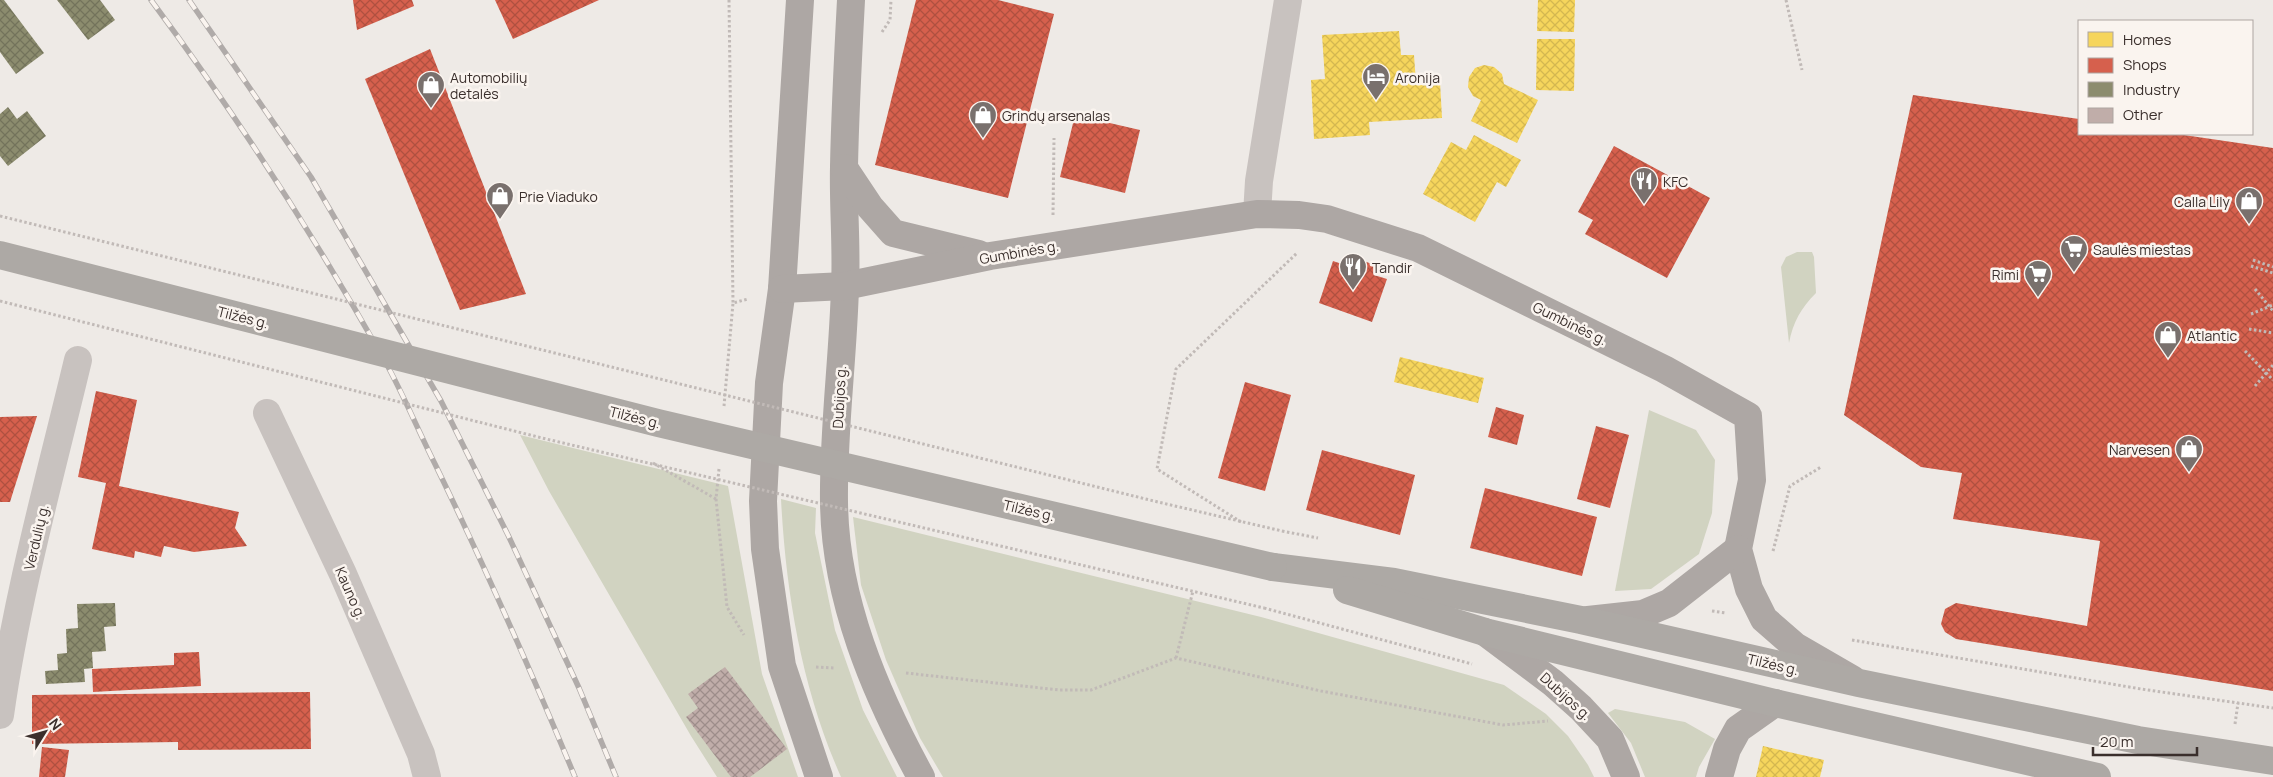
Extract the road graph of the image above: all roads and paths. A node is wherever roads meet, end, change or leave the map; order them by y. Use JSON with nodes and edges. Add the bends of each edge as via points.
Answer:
{"nodes":[{"id":1,"x":728,"y":0,"type":"edge"},
{"id":2,"x":800,"y":0,"type":"edge"},
{"id":3,"x":851,"y":0,"type":"edge"},
{"id":4,"x":1288,"y":0,"type":"edge"},
{"id":5,"x":1786,"y":0,"type":"edge"},
{"id":6,"x":1802,"y":70,"type":"dead end"},
{"id":7,"x":1054,"y":138,"type":"dead end"},
{"id":8,"x":844,"y":168,"type":"junction"},
{"id":9,"x":1257,"y":214,"type":"junction"},
{"id":10,"x":0,"y":216,"type":"edge"},
{"id":11,"x":1053,"y":246,"type":"junction"},
{"id":12,"x":1296,"y":253,"type":"dead end"},
{"id":13,"x":0,"y":256,"type":"edge"},
{"id":14,"x":990,"y":256,"type":"junction"},
{"id":15,"x":2253,"y":260,"type":"dead end"},
{"id":16,"x":2251,"y":266,"type":"dead end"},
{"id":17,"x":2273,"y":266,"type":"edge"},
{"id":18,"x":2273,"y":273,"type":"edge"},
{"id":19,"x":845,"y":286,"type":"junction"},
{"id":20,"x":782,"y":289,"type":"junction"},
{"id":21,"x":2255,"y":289,"type":"dead end"},
{"id":22,"x":0,"y":300,"type":"edge"},
{"id":23,"x":733,"y":303,"type":"dead end"},
{"id":24,"x":2273,"y":305,"type":"edge"},
{"id":25,"x":2273,"y":311,"type":"edge"},
{"id":26,"x":2251,"y":314,"type":"dead end"},
{"id":27,"x":2249,"y":329,"type":"dead end"},
{"id":28,"x":2273,"y":333,"type":"edge"},
{"id":29,"x":2245,"y":351,"type":"dead end"},
{"id":30,"x":78,"y":360,"type":"dead end"},
{"id":31,"x":2273,"y":365,"type":"edge"},
{"id":32,"x":2273,"y":380,"type":"edge"},
{"id":33,"x":2255,"y":386,"type":"dead end"},
{"id":34,"x":268,"y":413,"type":"dead end"},
{"id":35,"x":653,"y":463,"type":"junction"},
{"id":36,"x":1821,"y":468,"type":"dead end"},
{"id":37,"x":716,"y":499,"type":"dead end"},
{"id":38,"x":1241,"y":522,"type":"junction"},
{"id":39,"x":1282,"y":530,"type":"dead end"},
{"id":40,"x":1738,"y":549,"type":"junction"},
{"id":41,"x":1774,"y":560,"type":"dead end"},
{"id":42,"x":1273,"y":567,"type":"junction"},
{"id":43,"x":1193,"y":591,"type":"junction"},
{"id":44,"x":1581,"y":620,"type":"junction"},
{"id":45,"x":1485,"y":632,"type":"junction"},
{"id":46,"x":1176,"y":658,"type":"junction"},
{"id":47,"x":1476,"y":665,"type":"dead end"},
{"id":48,"x":868,"y":669,"type":"junction"},
{"id":49,"x":1860,"y":683,"type":"junction"},
{"id":50,"x":1775,"y":703,"type":"junction"},
{"id":51,"x":1581,"y":708,"type":"junction"},
{"id":52,"x":0,"y":715,"type":"edge"},
{"id":53,"x":2273,"y":762,"type":"edge"},
{"id":54,"x":428,"y":777,"type":"edge"},
{"id":55,"x":819,"y":777,"type":"edge"},
{"id":56,"x":921,"y":777,"type":"edge"},
{"id":57,"x":1626,"y":777,"type":"edge"},
{"id":58,"x":1719,"y":777,"type":"edge"},
{"id":59,"x":2097,"y":777,"type":"edge"}],
"edges":[{"from":1,"to":23,"type":"path"},
{"from":2,"to":20,"type":"main road"},
{"from":3,"to":8,"type":"main road","name":"Dubijos g."},
{"from":4,"to":9,"type":"street","via":[[1259,181]]},
{"from":5,"to":6,"type":"path"},
{"from":7,"to":11,"type":"path"},
{"from":8,"to":14,"type":"main road","via":[[870,208],[893,233]]},
{"from":8,"to":19,"type":"main road","name":"Dubijos g."},
{"from":9,"to":11,"type":"main road","name":"Gumbinės g."},
{"from":9,"to":40,"type":"main road","name":"Gumbinės g.","via":[[1327,218],[1418,248],[1664,369],[1748,416],[1752,480]]},
{"from":10,"to":38,"type":"path","bridge":true},
{"from":11,"to":14,"type":"main road","name":"Gumbinės g."},
{"from":12,"to":38,"type":"path","via":[[1176,369],[1157,469]]},
{"from":13,"to":42,"type":"highway","name":"Tilžės g.","bridge":true,"via":[[658,423]]},
{"from":14,"to":19,"type":"main road","name":"Gumbinės g."},
{"from":15,"to":17,"type":"path"},
{"from":16,"to":18,"type":"path"},
{"from":19,"to":20,"type":"main road","name":"Gumbinės g."},
{"from":19,"to":48,"type":"main road","name":"Dubijos g.","via":[[834,503],[846,592]]},
{"from":20,"to":55,"type":"main road","via":[[769,383],[763,501],[765,549],[782,666]]},
{"from":21,"to":25,"type":"path"},
{"from":22,"to":35,"type":"path","bridge":true,"via":[[532,436]]},
{"from":24,"to":26,"type":"path"},
{"from":27,"to":28,"type":"path"},
{"from":29,"to":32,"type":"path"},
{"from":30,"to":52,"type":"street","name":"Verdulių g.","via":[[30,559]]},
{"from":31,"to":33,"type":"path"},
{"from":34,"to":54,"type":"street","name":"Kauno g.","via":[[343,574]]},
{"from":35,"to":37,"type":"path"},
{"from":35,"to":43,"type":"path","bridge":true},
{"from":36,"to":41,"type":"path","via":[[1790,486],[1773,551]]},
{"from":38,"to":39,"type":"path","bridge":true},
{"from":40,"to":44,"type":"main road","via":[[1669,604],[1644,614]]},
{"from":40,"to":49,"type":"main road","via":[[1749,589],[1764,619],[1795,646]]},
{"from":42,"to":44,"type":"highway","name":"Tilžės g.","via":[[1394,582]]},
{"from":42,"to":45,"type":"highway","name":"Tilžės g."},
{"from":43,"to":46,"type":"path"},
{"from":43,"to":47,"type":"path","bridge":true},
{"from":44,"to":49,"type":"highway","name":"Tilžės g."},
{"from":45,"to":50,"type":"highway","name":"Tilžės g."},
{"from":45,"to":51,"type":"main road","name":"Dubijos g."},
{"from":46,"to":48,"type":"path","via":[[1091,690],[1059,690]]},
{"from":46,"to":51,"type":"path","via":[[1321,691],[1503,725],[1540,723],[1561,718]]},
{"from":48,"to":56,"type":"main road","name":"Dubijos g.","via":[[894,729]]},
{"from":49,"to":53,"type":"highway","name":"Tilžės g.","via":[[2138,740]]},
{"from":50,"to":58,"type":"main road","via":[[1738,729],[1727,749]]},
{"from":50,"to":59,"type":"highway","name":"Tilžės g."},
{"from":51,"to":57,"type":"main road","name":"Dubijos g.","via":[[1610,738]]}]}
